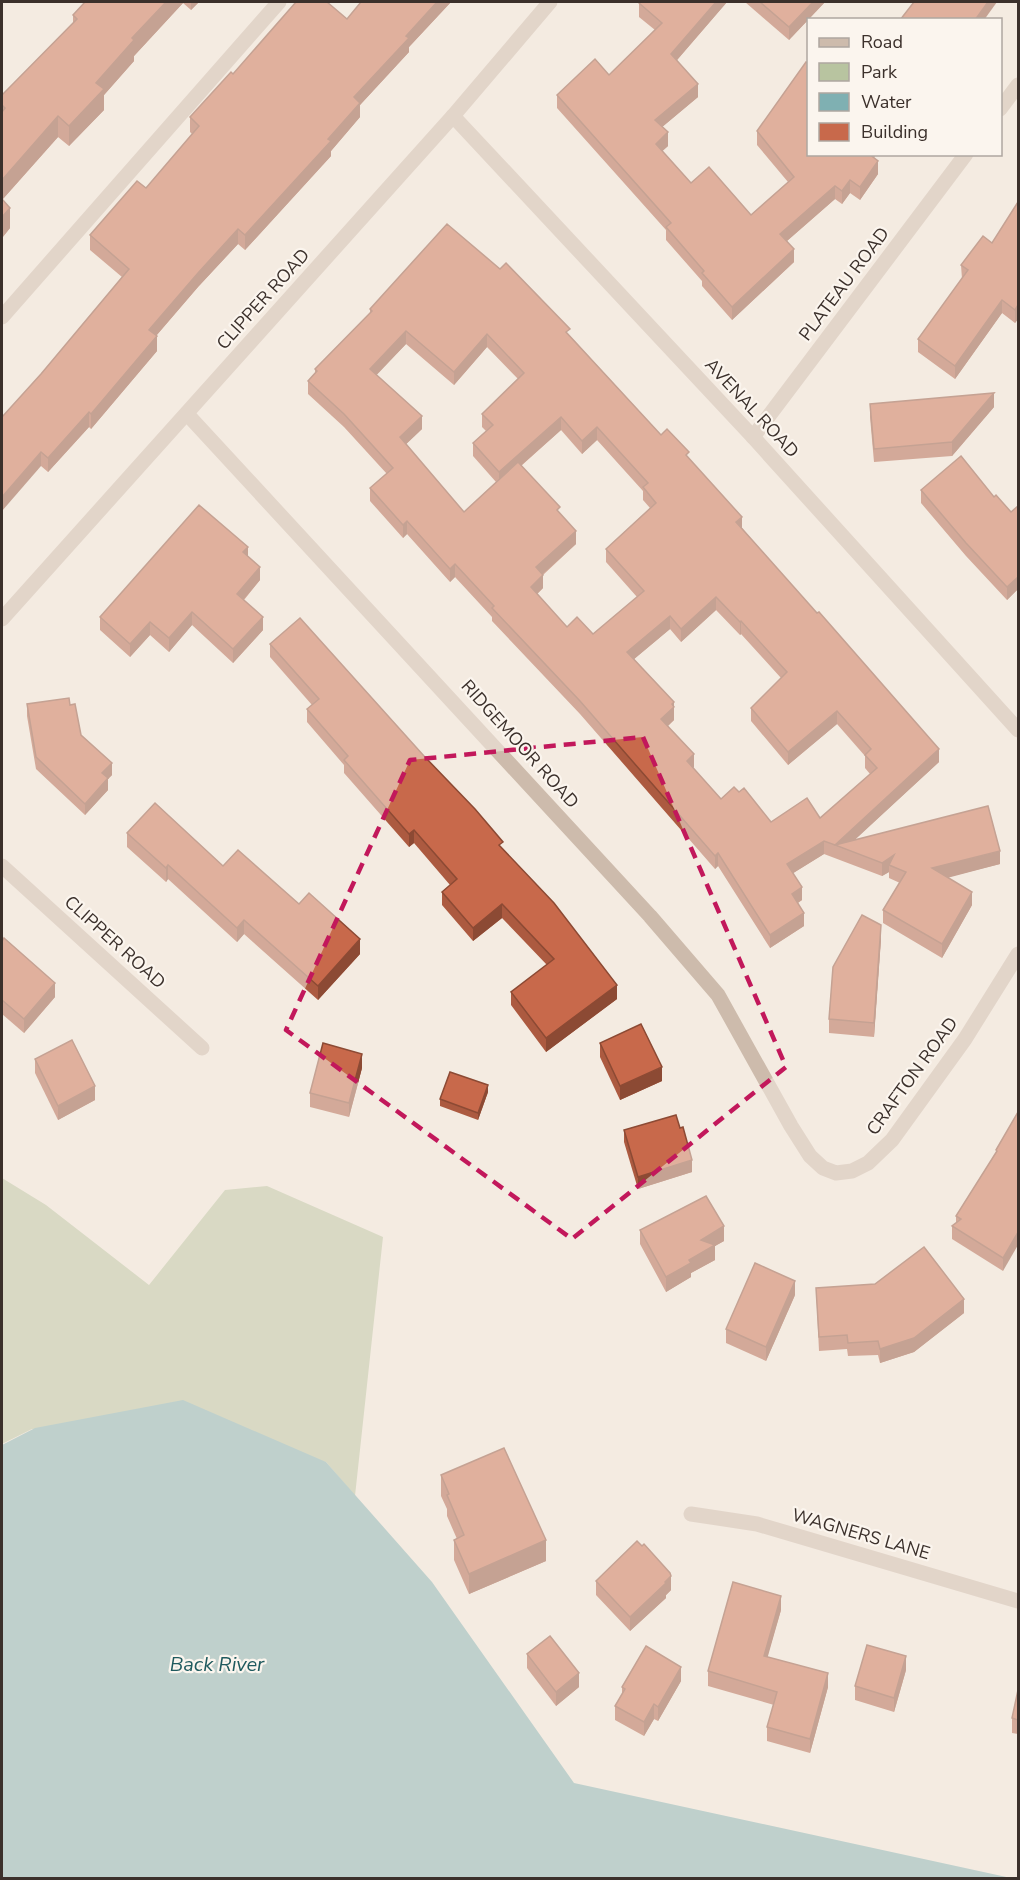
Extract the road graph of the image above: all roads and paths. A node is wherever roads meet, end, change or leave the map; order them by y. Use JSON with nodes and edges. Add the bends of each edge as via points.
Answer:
{"nodes":[{"id":1,"x":279,"y":2,"type":"edge"},
{"id":2,"x":550,"y":2,"type":"edge"},
{"id":3,"x":1018,"y":86,"type":"edge"},
{"id":4,"x":1002,"y":106,"type":"edge"},
{"id":5,"x":453,"y":116,"type":"junction"},
{"id":6,"x":964,"y":156,"type":"edge"},
{"id":7,"x":2,"y":317,"type":"edge"},
{"id":8,"x":187,"y":414,"type":"junction"},
{"id":9,"x":753,"y":436,"type":"junction"},
{"id":10,"x":2,"y":619,"type":"edge"},
{"id":11,"x":1018,"y":730,"type":"edge"},
{"id":12,"x":2,"y":866,"type":"edge"},
{"id":13,"x":1018,"y":954,"type":"edge"},
{"id":14,"x":202,"y":1048,"type":"dead end"},
{"id":15,"x":791,"y":1126,"type":"joint"},
{"id":16,"x":691,"y":1514,"type":"dead end"},
{"id":17,"x":1018,"y":1600,"type":"edge"}],
"edges":[{"from":1,"to":7,"type":"street"},
{"from":2,"to":5,"type":"street","name":"CLIPPER ROAD"},
{"from":3,"to":4,"type":"street"},
{"from":5,"to":8,"type":"street","name":"CLIPPER ROAD"},
{"from":5,"to":9,"type":"street","name":"AVENAL ROAD"},
{"from":6,"to":9,"type":"street","name":"PLATEAU ROAD"},
{"from":8,"to":10,"type":"street","name":"CLIPPER ROAD"},
{"from":8,"to":15,"type":"street","name":"RIDGEMOOR ROAD","via":[[642,907],[718,995]]},
{"from":9,"to":11,"type":"street","name":"AVENAL ROAD"},
{"from":12,"to":14,"type":"street","name":"CLIPPER ROAD"},
{"from":13,"to":15,"type":"street","name":"CRAFTON ROAD","via":[[965,1039],[892,1140],[868,1163],[836,1173],[823,1168],[810,1156]]},
{"from":16,"to":17,"type":"street","name":"WAGNERS LANE","via":[[757,1524]]}]}
